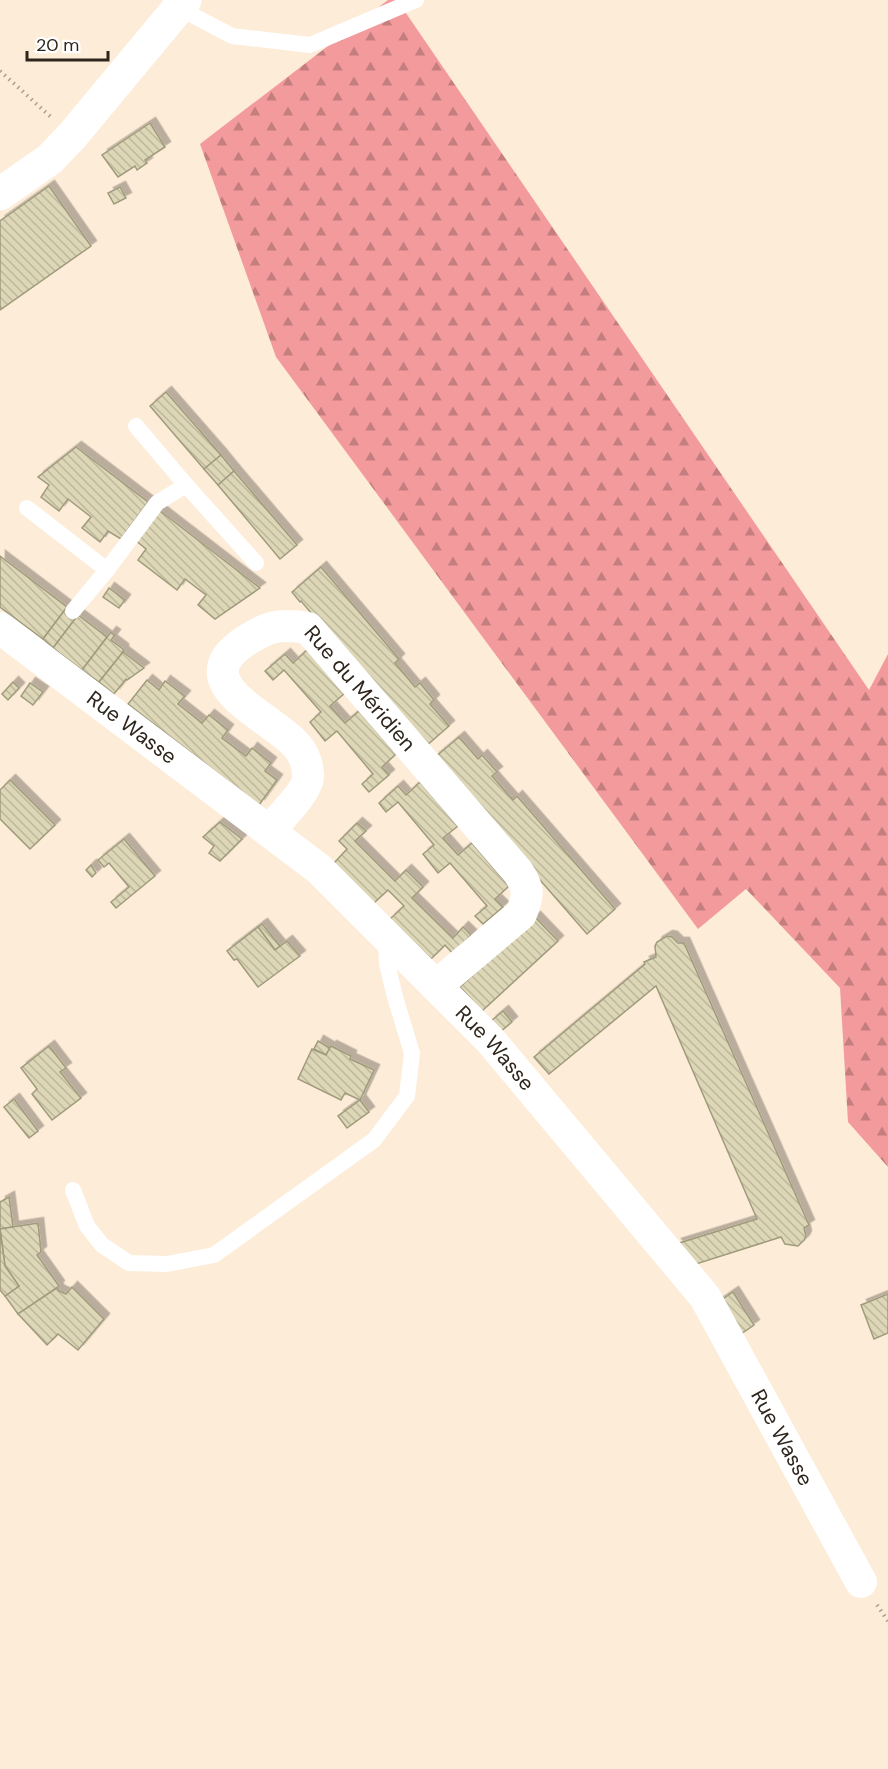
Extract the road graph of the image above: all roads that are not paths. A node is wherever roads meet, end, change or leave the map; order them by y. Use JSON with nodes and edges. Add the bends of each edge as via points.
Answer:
{"nodes":[{"id":1,"x":416,"y":0,"type":"edge"},
{"id":2,"x":182,"y":4,"type":"edge"},
{"id":3,"x":0,"y":194,"type":"edge"},
{"id":4,"x":136,"y":426,"type":"dead end"},
{"id":5,"x":186,"y":484,"type":"junction"},
{"id":6,"x":27,"y":508,"type":"dead end"},
{"id":7,"x":256,"y":563,"type":"dead end"},
{"id":8,"x":107,"y":570,"type":"junction"},
{"id":9,"x":73,"y":611,"type":"dead end"},
{"id":10,"x":0,"y":628,"type":"edge"},
{"id":11,"x":269,"y":831,"type":"junction"},
{"id":12,"x":386,"y":936,"type":"junction"},
{"id":13,"x":436,"y":986,"type":"junction"},
{"id":14,"x":72,"y":1190,"type":"dead end"},
{"id":15,"x":861,"y":1582,"type":"dead end"}],
"edges":[{"from":1,"to":2,"type":"lane","via":[[310,45],[232,36]]},
{"from":2,"to":3,"type":"main road","via":[[50,159]]},
{"from":4,"to":5,"type":"lane"},
{"from":5,"to":7,"type":"lane"},
{"from":5,"to":8,"type":"lane","via":[[157,503]]},
{"from":6,"to":8,"type":"lane"},
{"from":8,"to":9,"type":"lane"},
{"from":10,"to":11,"type":"street","name":"Rue Wasse","via":[[42,650]]},
{"from":11,"to":12,"type":"street","name":"Rue Wasse","via":[[319,869]]},
{"from":11,"to":13,"type":"street","name":"Rue du Méridien","via":[[309,779],[306,762],[297,746],[233,695],[224,682],[222,667],[230,652],[264,629],[286,624],[308,628],[527,886],[521,914]]},
{"from":12,"to":13,"type":"street","name":"Rue Wasse"},
{"from":12,"to":14,"type":"lane","via":[[387,964],[412,1053],[407,1096],[374,1140],[214,1256],[166,1264],[129,1263],[102,1245],[87,1226]]},
{"from":13,"to":15,"type":"street","name":"Rue Wasse","via":[[490,1040],[705,1296]]}]}
